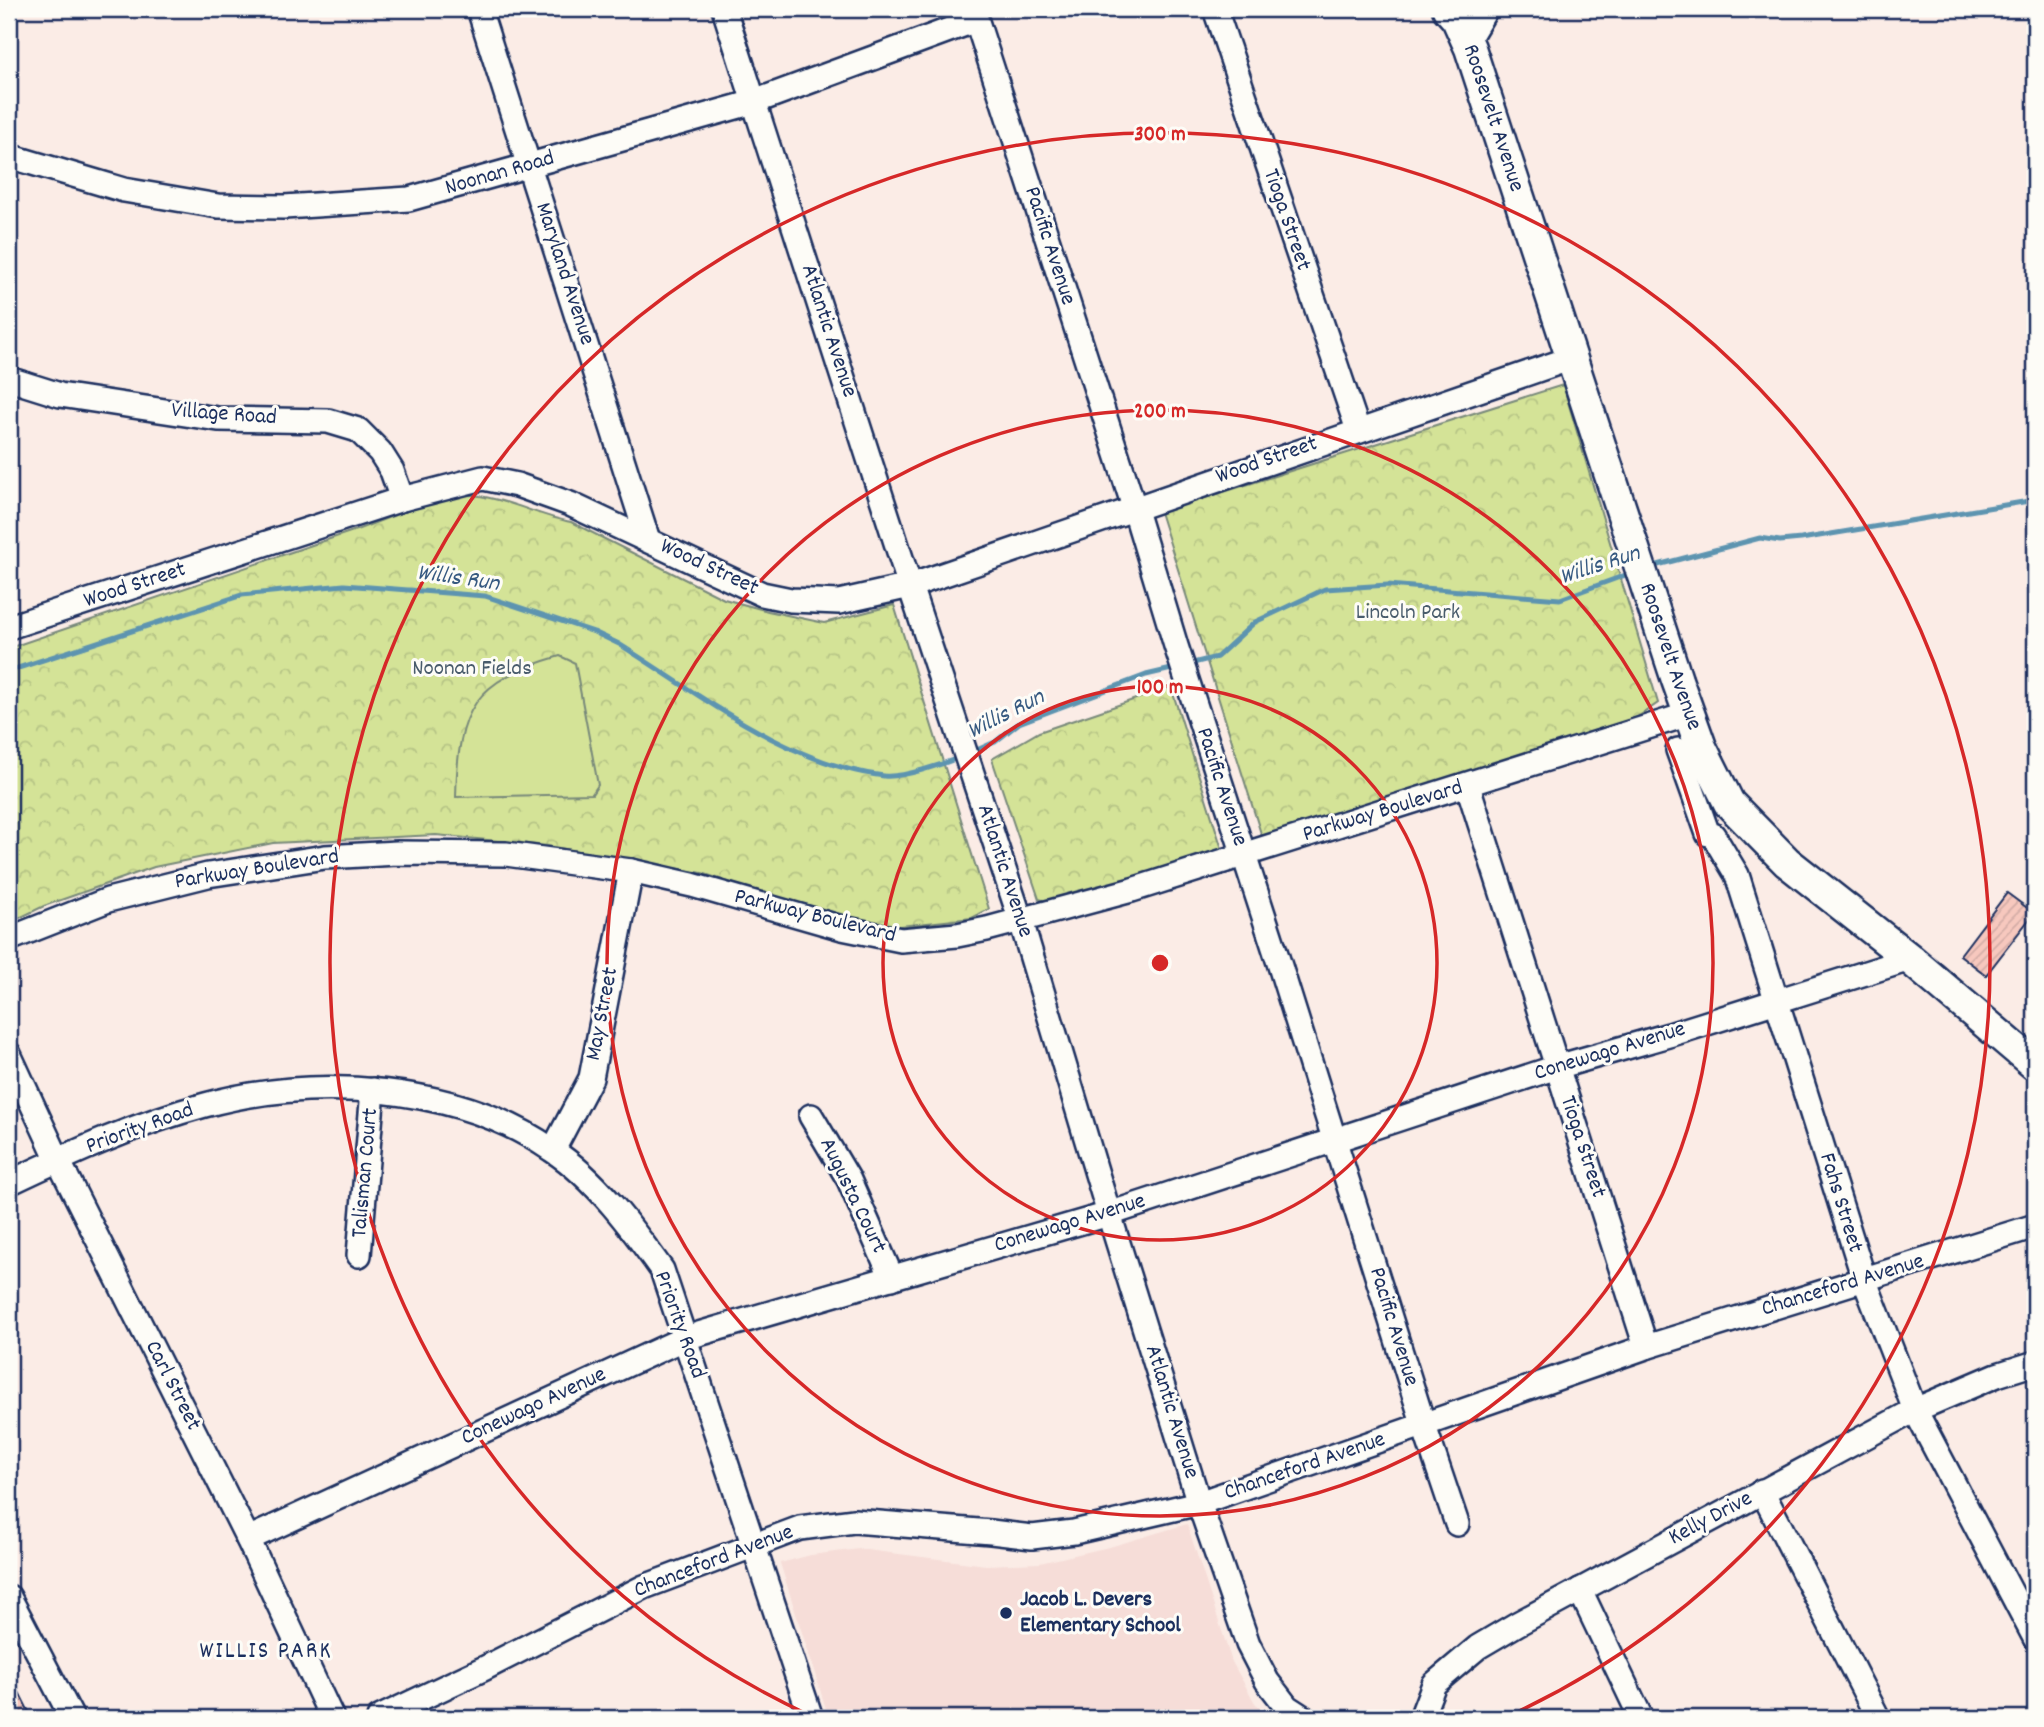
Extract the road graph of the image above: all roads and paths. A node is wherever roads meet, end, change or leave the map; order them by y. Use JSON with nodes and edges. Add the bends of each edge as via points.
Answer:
{"nodes":[{"id":1,"x":479,"y":9,"type":"edge"},
{"id":2,"x":724,"y":9,"type":"edge"},
{"id":3,"x":1215,"y":9,"type":"edge"},
{"id":4,"x":1448,"y":9,"type":"edge"},
{"id":5,"x":1486,"y":9,"type":"edge"},
{"id":6,"x":974,"y":14,"type":"edge"},
{"id":7,"x":1467,"y":41,"type":"junction"},
{"id":8,"x":754,"y":102,"type":"junction"},
{"id":9,"x":9,"y":156,"type":"edge"},
{"id":10,"x":529,"y":167,"type":"junction"},
{"id":11,"x":1572,"y":358,"type":"junction"},
{"id":12,"x":9,"y":379,"type":"edge"},
{"id":13,"x":1358,"y":430,"type":"junction"},
{"id":14,"x":402,"y":499,"type":"junction"},
{"id":15,"x":1134,"y":507,"type":"junction"},
{"id":16,"x":648,"y":540,"type":"junction"},
{"id":17,"x":910,"y":586,"type":"junction"},
{"id":18,"x":9,"y":627,"type":"edge"},
{"id":19,"x":1689,"y":714,"type":"junction"},
{"id":20,"x":1678,"y":750,"type":"dead end"},
{"id":21,"x":1468,"y":786,"type":"junction"},
{"id":22,"x":1242,"y":856,"type":"junction"},
{"id":23,"x":631,"y":871,"type":"junction"},
{"id":24,"x":1021,"y":921,"type":"junction"},
{"id":25,"x":9,"y":939,"type":"edge"},
{"id":26,"x":1910,"y":959,"type":"junction"},
{"id":27,"x":1777,"y":1000,"type":"junction"},
{"id":28,"x":9,"y":1054,"type":"edge"},
{"id":29,"x":2035,"y":1065,"type":"edge"},
{"id":30,"x":1557,"y":1067,"type":"junction"},
{"id":31,"x":373,"y":1090,"type":"junction"},
{"id":32,"x":811,"y":1116,"type":"dead end"},
{"id":33,"x":1334,"y":1138,"type":"junction"},
{"id":34,"x":553,"y":1150,"type":"junction"},
{"id":35,"x":58,"y":1160,"type":"junction"},
{"id":36,"x":9,"y":1183,"type":"edge"},
{"id":37,"x":1109,"y":1214,"type":"junction"},
{"id":38,"x":2035,"y":1226,"type":"edge"},
{"id":39,"x":359,"y":1255,"type":"dead end"},
{"id":40,"x":892,"y":1278,"type":"junction"},
{"id":41,"x":1864,"y":1279,"type":"junction"},
{"id":42,"x":685,"y":1338,"type":"junction"},
{"id":43,"x":1646,"y":1347,"type":"junction"},
{"id":44,"x":2035,"y":1363,"type":"edge"},
{"id":45,"x":1915,"y":1410,"type":"junction"},
{"id":46,"x":1424,"y":1426,"type":"junction"},
{"id":47,"x":1762,"y":1491,"type":"junction"},
{"id":48,"x":1199,"y":1503,"type":"junction"},
{"id":49,"x":1457,"y":1524,"type":"dead end"},
{"id":50,"x":248,"y":1539,"type":"junction"},
{"id":51,"x":753,"y":1544,"type":"junction"},
{"id":52,"x":1580,"y":1590,"type":"junction"},
{"id":53,"x":9,"y":1597,"type":"edge"},
{"id":54,"x":2035,"y":1639,"type":"edge"},
{"id":55,"x":72,"y":1718,"type":"edge"},
{"id":56,"x":332,"y":1718,"type":"edge"},
{"id":57,"x":379,"y":1718,"type":"edge"},
{"id":58,"x":811,"y":1718,"type":"edge"},
{"id":59,"x":1304,"y":1718,"type":"edge"},
{"id":60,"x":1421,"y":1718,"type":"edge"},
{"id":61,"x":1641,"y":1718,"type":"edge"},
{"id":62,"x":1878,"y":1718,"type":"edge"}],
"edges":[{"from":1,"to":10,"type":"street","name":"Maryland Avenue"},
{"from":2,"to":8,"type":"street","name":"Atlantic Avenue"},
{"from":3,"to":13,"type":"street","name":"Tioga Street"},
{"from":4,"to":7,"type":"main road","name":"Roosevelt Avenue"},
{"from":5,"to":7,"type":"street"},
{"from":6,"to":8,"type":"street","name":"Noonan Road"},
{"from":6,"to":15,"type":"street","name":"Pacific Avenue"},
{"from":7,"to":11,"type":"main road","name":"Roosevelt Avenue"},
{"from":8,"to":10,"type":"street","name":"Noonan Road"},
{"from":8,"to":17,"type":"street","name":"Atlantic Avenue"},
{"from":9,"to":10,"type":"street","name":"Noonan Road","via":[[124,190],[218,206],[409,199]]},
{"from":10,"to":16,"type":"street","name":"Maryland Avenue"},
{"from":11,"to":13,"type":"street","name":"Wood Street"},
{"from":11,"to":19,"type":"main road","name":"Roosevelt Avenue"},
{"from":12,"to":14,"type":"street","name":"Village Road","via":[[60,395],[218,419],[328,421],[358,430],[380,452]]},
{"from":13,"to":15,"type":"street","name":"Wood Street"},
{"from":14,"to":16,"type":"street","name":"Wood Street","via":[[483,478],[570,504]]},
{"from":14,"to":18,"type":"street","name":"Wood Street"},
{"from":15,"to":17,"type":"street","name":"Wood Street"},
{"from":15,"to":22,"type":"street","name":"Pacific Avenue"},
{"from":16,"to":17,"type":"street","name":"Wood Street","via":[[762,594],[791,600],[839,601]]},
{"from":17,"to":24,"type":"street","name":"Atlantic Avenue"},
{"from":19,"to":21,"type":"street","name":"Parkway Boulevard"},
{"from":19,"to":26,"type":"main road","name":"Roosevelt Avenue","via":[[1729,803],[1787,862]]},
{"from":20,"to":27,"type":"street","name":"Fahs Street","via":[[1708,834],[1737,874]]},
{"from":21,"to":22,"type":"street","name":"Parkway Boulevard"},
{"from":21,"to":30,"type":"street","name":"Tioga Street"},
{"from":22,"to":24,"type":"street","name":"Parkway Boulevard"},
{"from":22,"to":33,"type":"street","name":"Pacific Avenue"},
{"from":23,"to":24,"type":"street","name":"Parkway Boulevard","via":[[901,940],[957,935]]},
{"from":23,"to":25,"type":"street","name":"Parkway Boulevard","via":[[506,854],[325,857],[159,886],[108,900]]},
{"from":23,"to":34,"type":"street","name":"May Street","via":[[591,1078]]},
{"from":24,"to":37,"type":"street","name":"Atlantic Avenue"},
{"from":26,"to":27,"type":"street","name":"Conewago Avenue"},
{"from":26,"to":29,"type":"main road","name":"Roosevelt Avenue"},
{"from":27,"to":30,"type":"street","name":"Conewago Avenue"},
{"from":27,"to":41,"type":"street","name":"Fahs Street"},
{"from":28,"to":35,"type":"street","name":"Carl Street"},
{"from":30,"to":33,"type":"street","name":"Conewago Avenue"},
{"from":30,"to":43,"type":"street","name":"Tioga Street"},
{"from":31,"to":34,"type":"street","name":"Priority Road","via":[[445,1102],[493,1118]]},
{"from":31,"to":35,"type":"street","name":"Priority Road","via":[[286,1090],[206,1105]]},
{"from":31,"to":39,"type":"street","name":"Talisman Court"},
{"from":32,"to":40,"type":"street","name":"Augusta Court","via":[[849,1180]]},
{"from":33,"to":37,"type":"street","name":"Conewago Avenue"},
{"from":33,"to":46,"type":"street","name":"Pacific Avenue"},
{"from":34,"to":42,"type":"street","name":"Priority Road","via":[[623,1216],[662,1270]]},
{"from":35,"to":36,"type":"street","name":"Priority Road"},
{"from":35,"to":50,"type":"street","name":"Carl Street"},
{"from":37,"to":40,"type":"street","name":"Conewago Avenue"},
{"from":37,"to":48,"type":"street","name":"Atlantic Avenue"},
{"from":38,"to":41,"type":"street","name":"Chanceford Avenue"},
{"from":40,"to":42,"type":"street","name":"Conewago Avenue"},
{"from":41,"to":43,"type":"street","name":"Chanceford Avenue"},
{"from":41,"to":45,"type":"street","name":"Fahs Street"},
{"from":42,"to":50,"type":"street","name":"Conewago Avenue"},
{"from":42,"to":51,"type":"street","name":"Priority Road"},
{"from":43,"to":46,"type":"street","name":"Chanceford Avenue"},
{"from":44,"to":45,"type":"street","name":"Kelly Drive"},
{"from":45,"to":47,"type":"street","name":"Kelly Drive"},
{"from":45,"to":54,"type":"street","name":"Fahs Street"},
{"from":46,"to":48,"type":"street","name":"Chanceford Avenue"},
{"from":46,"to":49,"type":"street","name":"Pacific Avenue"},
{"from":47,"to":52,"type":"street","name":"Kelly Drive"},
{"from":47,"to":62,"type":"street"},
{"from":48,"to":51,"type":"street","name":"Chanceford Avenue","via":[[1032,1538],[854,1521],[800,1528]]},
{"from":48,"to":59,"type":"street","name":"Atlantic Avenue","via":[[1248,1644],[1287,1707]]},
{"from":50,"to":56,"type":"street","name":"Carl Street"},
{"from":51,"to":57,"type":"street","name":"Chanceford Avenue","via":[[644,1587]]},
{"from":51,"to":58,"type":"street","name":"Priority Road"},
{"from":52,"to":60,"type":"street","name":"Kelly Drive","via":[[1478,1647],[1434,1684]]},
{"from":52,"to":61,"type":"street"},
{"from":53,"to":55,"type":"street"}]}
